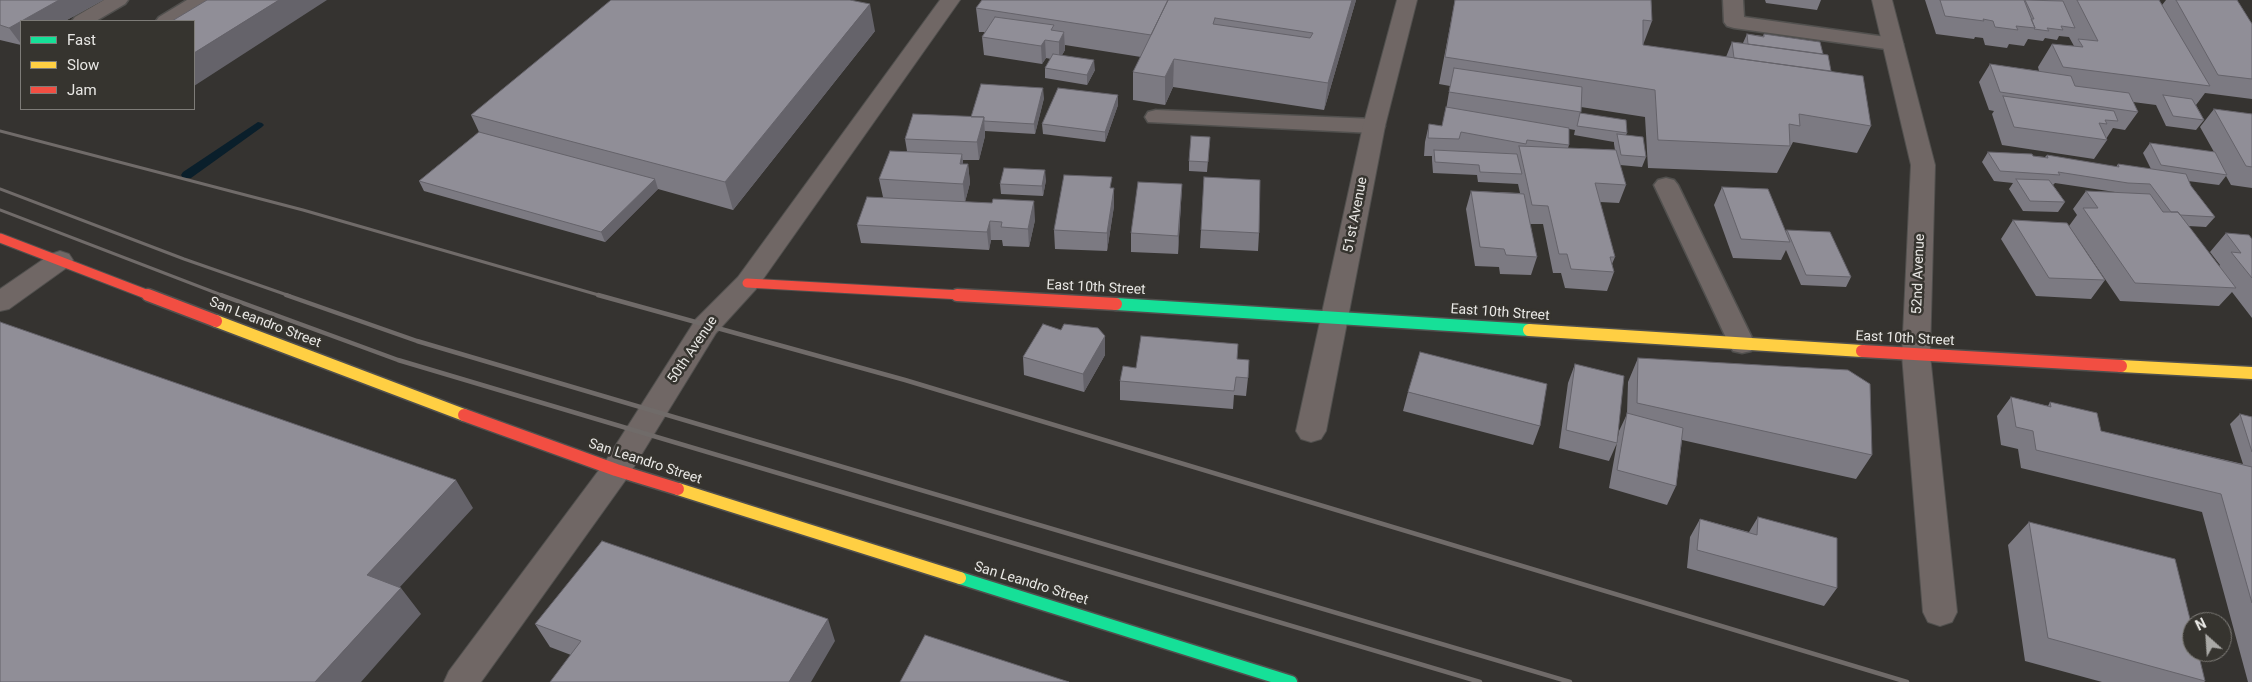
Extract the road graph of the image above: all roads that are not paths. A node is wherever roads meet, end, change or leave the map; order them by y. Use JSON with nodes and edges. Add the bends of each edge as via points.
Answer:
{"nodes":[{"id":1,"x":118,"y":0,"type":"edge"},
{"id":2,"x":200,"y":0,"type":"edge"},
{"id":3,"x":950,"y":0,"type":"edge"},
{"id":4,"x":1407,"y":0,"type":"edge"},
{"id":5,"x":1733,"y":0,"type":"edge"},
{"id":6,"x":1882,"y":0,"type":"edge"},
{"id":7,"x":84,"y":20,"type":"edge"},
{"id":8,"x":168,"y":20,"type":"edge"},
{"id":9,"x":1893,"y":44,"type":"junction"},
{"id":10,"x":1156,"y":117,"type":"dead end"},
{"id":11,"x":1374,"y":126,"type":"junction"},
{"id":12,"x":1666,"y":185,"type":"dead end"},
{"id":13,"x":0,"y":238,"type":"edge"},
{"id":14,"x":60,"y":260,"type":"junction"},
{"id":15,"x":747,"y":283,"type":"junction"},
{"id":16,"x":0,"y":302,"type":"edge"},
{"id":17,"x":1336,"y":317,"type":"junction"},
{"id":18,"x":1742,"y":344,"type":"junction"},
{"id":19,"x":1916,"y":356,"type":"junction"},
{"id":20,"x":2252,"y":372,"type":"edge"},
{"id":21,"x":1311,"y":431,"type":"dead end"},
{"id":22,"x":616,"y":470,"type":"junction"},
{"id":23,"x":1940,"y":612,"type":"dead end"},
{"id":24,"x":1237,"y":674,"type":"edge"},
{"id":25,"x":461,"y":682,"type":"edge"},
{"id":26,"x":1292,"y":682,"type":"edge"}],
"edges":[{"from":1,"to":7,"type":"lane"},
{"from":2,"to":8,"type":"lane"},
{"from":3,"to":15,"type":"street","name":"50th Avenue"},
{"from":4,"to":11,"type":"street","name":"51st Avenue"},
{"from":5,"to":9,"type":"lane","via":[[1734,22]]},
{"from":6,"to":9,"type":"street","name":"52nd Avenue"},
{"from":9,"to":19,"type":"street","name":"52nd Avenue","via":[[1924,165]]},
{"from":10,"to":11,"type":"lane"},
{"from":11,"to":17,"type":"street","name":"51st Avenue"},
{"from":12,"to":18,"type":"lane"},
{"from":13,"to":14,"type":"street","name":"San Leandro Street"},
{"from":14,"to":16,"type":"street"},
{"from":14,"to":22,"type":"street","name":"San Leandro Street","via":[[454,412]]},
{"from":15,"to":17,"type":"street","name":"East 10th Street"},
{"from":15,"to":22,"type":"street","name":"50th Avenue","via":[[706,326]]},
{"from":17,"to":18,"type":"street","name":"East 10th Street"},
{"from":17,"to":21,"type":"street","name":"51st Avenue"},
{"from":18,"to":19,"type":"street","name":"East 10th Street"},
{"from":19,"to":20,"type":"street","name":"East 10th Street"},
{"from":19,"to":23,"type":"street","name":"52nd Avenue"},
{"from":22,"to":24,"type":"street","name":"San Leandro Street"},
{"from":22,"to":25,"type":"street","name":"50th Avenue"},
{"from":24,"to":26,"type":"street","name":"San Leandro Street"}]}
